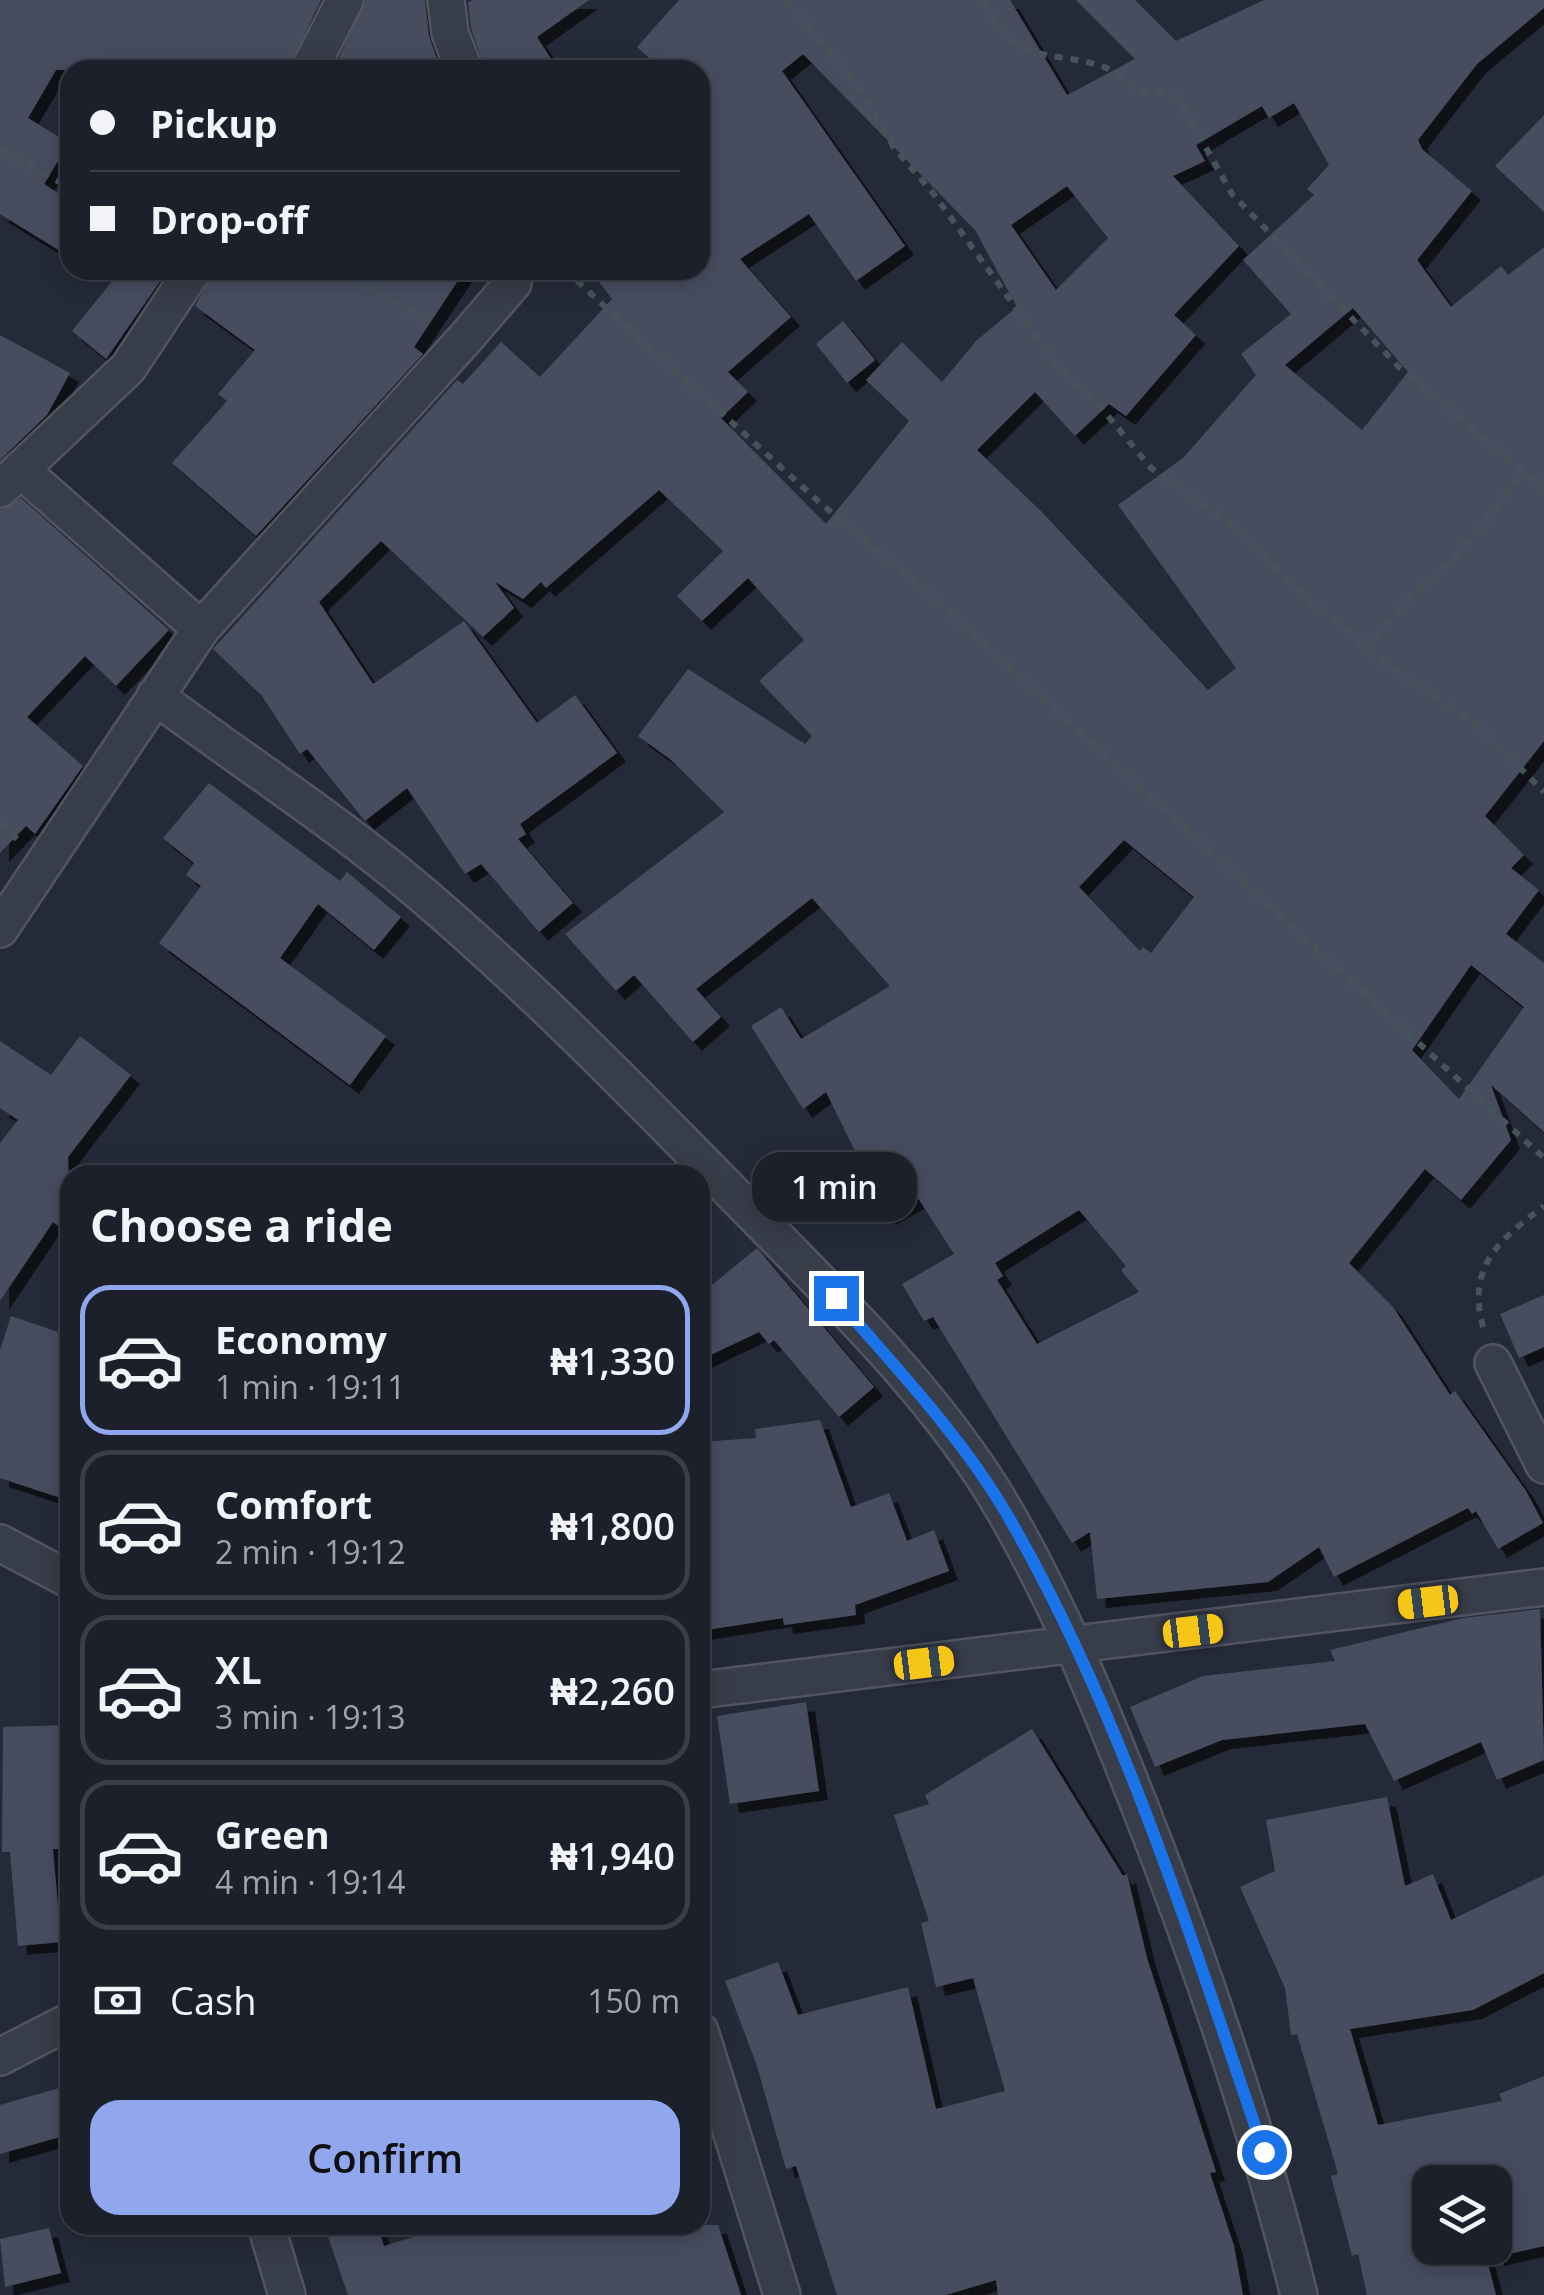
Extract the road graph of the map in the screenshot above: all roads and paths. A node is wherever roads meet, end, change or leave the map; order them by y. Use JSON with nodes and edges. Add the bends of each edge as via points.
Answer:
{"nodes":[{"id":1,"x":346,"y":0,"type":"edge"},
{"id":2,"x":446,"y":0,"type":"edge"},
{"id":3,"x":786,"y":0,"type":"edge"},
{"id":4,"x":984,"y":0,"type":"edge"},
{"id":5,"x":314,"y":60,"type":"edge"},
{"id":6,"x":460,"y":60,"type":"edge"},
{"id":7,"x":0,"y":149,"type":"edge"},
{"id":8,"x":60,"y":182,"type":"edge"},
{"id":9,"x":187,"y":280,"type":"edge"},
{"id":10,"x":354,"y":280,"type":"edge"},
{"id":11,"x":513,"y":280,"type":"edge"},
{"id":12,"x":577,"y":280,"type":"edge"},
{"id":13,"x":462,"y":341,"type":"junction"},
{"id":14,"x":1524,"y":472,"type":"junction"},
{"id":15,"x":10,"y":480,"type":"edge"},
{"id":16,"x":1543,"y":486,"type":"edge"},
{"id":17,"x":202,"y":629,"type":"junction"},
{"id":18,"x":1364,"y":649,"type":"junction"},
{"id":19,"x":155,"y":696,"type":"junction"},
{"id":20,"x":1544,"y":792,"type":"edge"},
{"id":21,"x":0,"y":929,"type":"edge"},
{"id":22,"x":1544,"y":1158,"type":"edge"},
{"id":23,"x":703,"y":1165,"type":"edge"},
{"id":24,"x":710,"y":1172,"type":"edge"},
{"id":25,"x":1544,"y":1206,"type":"edge"},
{"id":26,"x":1493,"y":1363,"type":"joint"},
{"id":27,"x":1544,"y":1465,"type":"edge"},
{"id":28,"x":0,"y":1543,"type":"edge"},
{"id":29,"x":60,"y":1575,"type":"edge"},
{"id":30,"x":1544,"y":1587,"type":"edge"},
{"id":31,"x":1074,"y":1645,"type":"junction"},
{"id":32,"x":710,"y":1689,"type":"edge"},
{"id":33,"x":60,"y":2026,"type":"edge"},
{"id":34,"x":0,"y":2056,"type":"edge"},
{"id":35,"x":710,"y":2063,"type":"edge"},
{"id":36,"x":269,"y":2235,"type":"edge"},
{"id":37,"x":287,"y":2295,"type":"edge"},
{"id":38,"x":782,"y":2295,"type":"edge"},
{"id":39,"x":1299,"y":2295,"type":"edge"}],
"edges":[{"from":1,"to":5,"type":"street"},
{"from":2,"to":6,"type":"street"},
{"from":3,"to":18,"type":"path","via":[[862,90],[894,148],[1059,368],[1152,468],[1240,531]]},
{"from":4,"to":14,"type":"path","via":[[990,16],[1037,56],[1115,71],[1139,92],[1178,98],[1232,194],[1399,367]]},
{"from":7,"to":8,"type":"path"},
{"from":9,"to":15,"type":"street","via":[[128,368]]},
{"from":10,"to":13,"type":"path"},
{"from":11,"to":13,"type":"street"},
{"from":12,"to":22,"type":"path"},
{"from":13,"to":17,"type":"street"},
{"from":14,"to":16,"type":"path"},
{"from":14,"to":18,"type":"path","via":[[1458,553]]},
{"from":15,"to":17,"type":"street"},
{"from":17,"to":19,"type":"street"},
{"from":18,"to":20,"type":"path","via":[[1480,726]]},
{"from":19,"to":21,"type":"street"},
{"from":19,"to":23,"type":"street","via":[[423,894]]},
{"from":24,"to":31,"type":"street","via":[[836,1298],[963,1447]]},
{"from":25,"to":26,"type":"path","via":[[1481,1270],[1476,1288]]},
{"from":26,"to":27,"type":"street"},
{"from":28,"to":29,"type":"street"},
{"from":30,"to":31,"type":"street"},
{"from":31,"to":32,"type":"street"},
{"from":31,"to":39,"type":"street","via":[[1192,1940],[1264,2152]]},
{"from":33,"to":34,"type":"street"},
{"from":35,"to":38,"type":"street"},
{"from":36,"to":37,"type":"street"}]}
